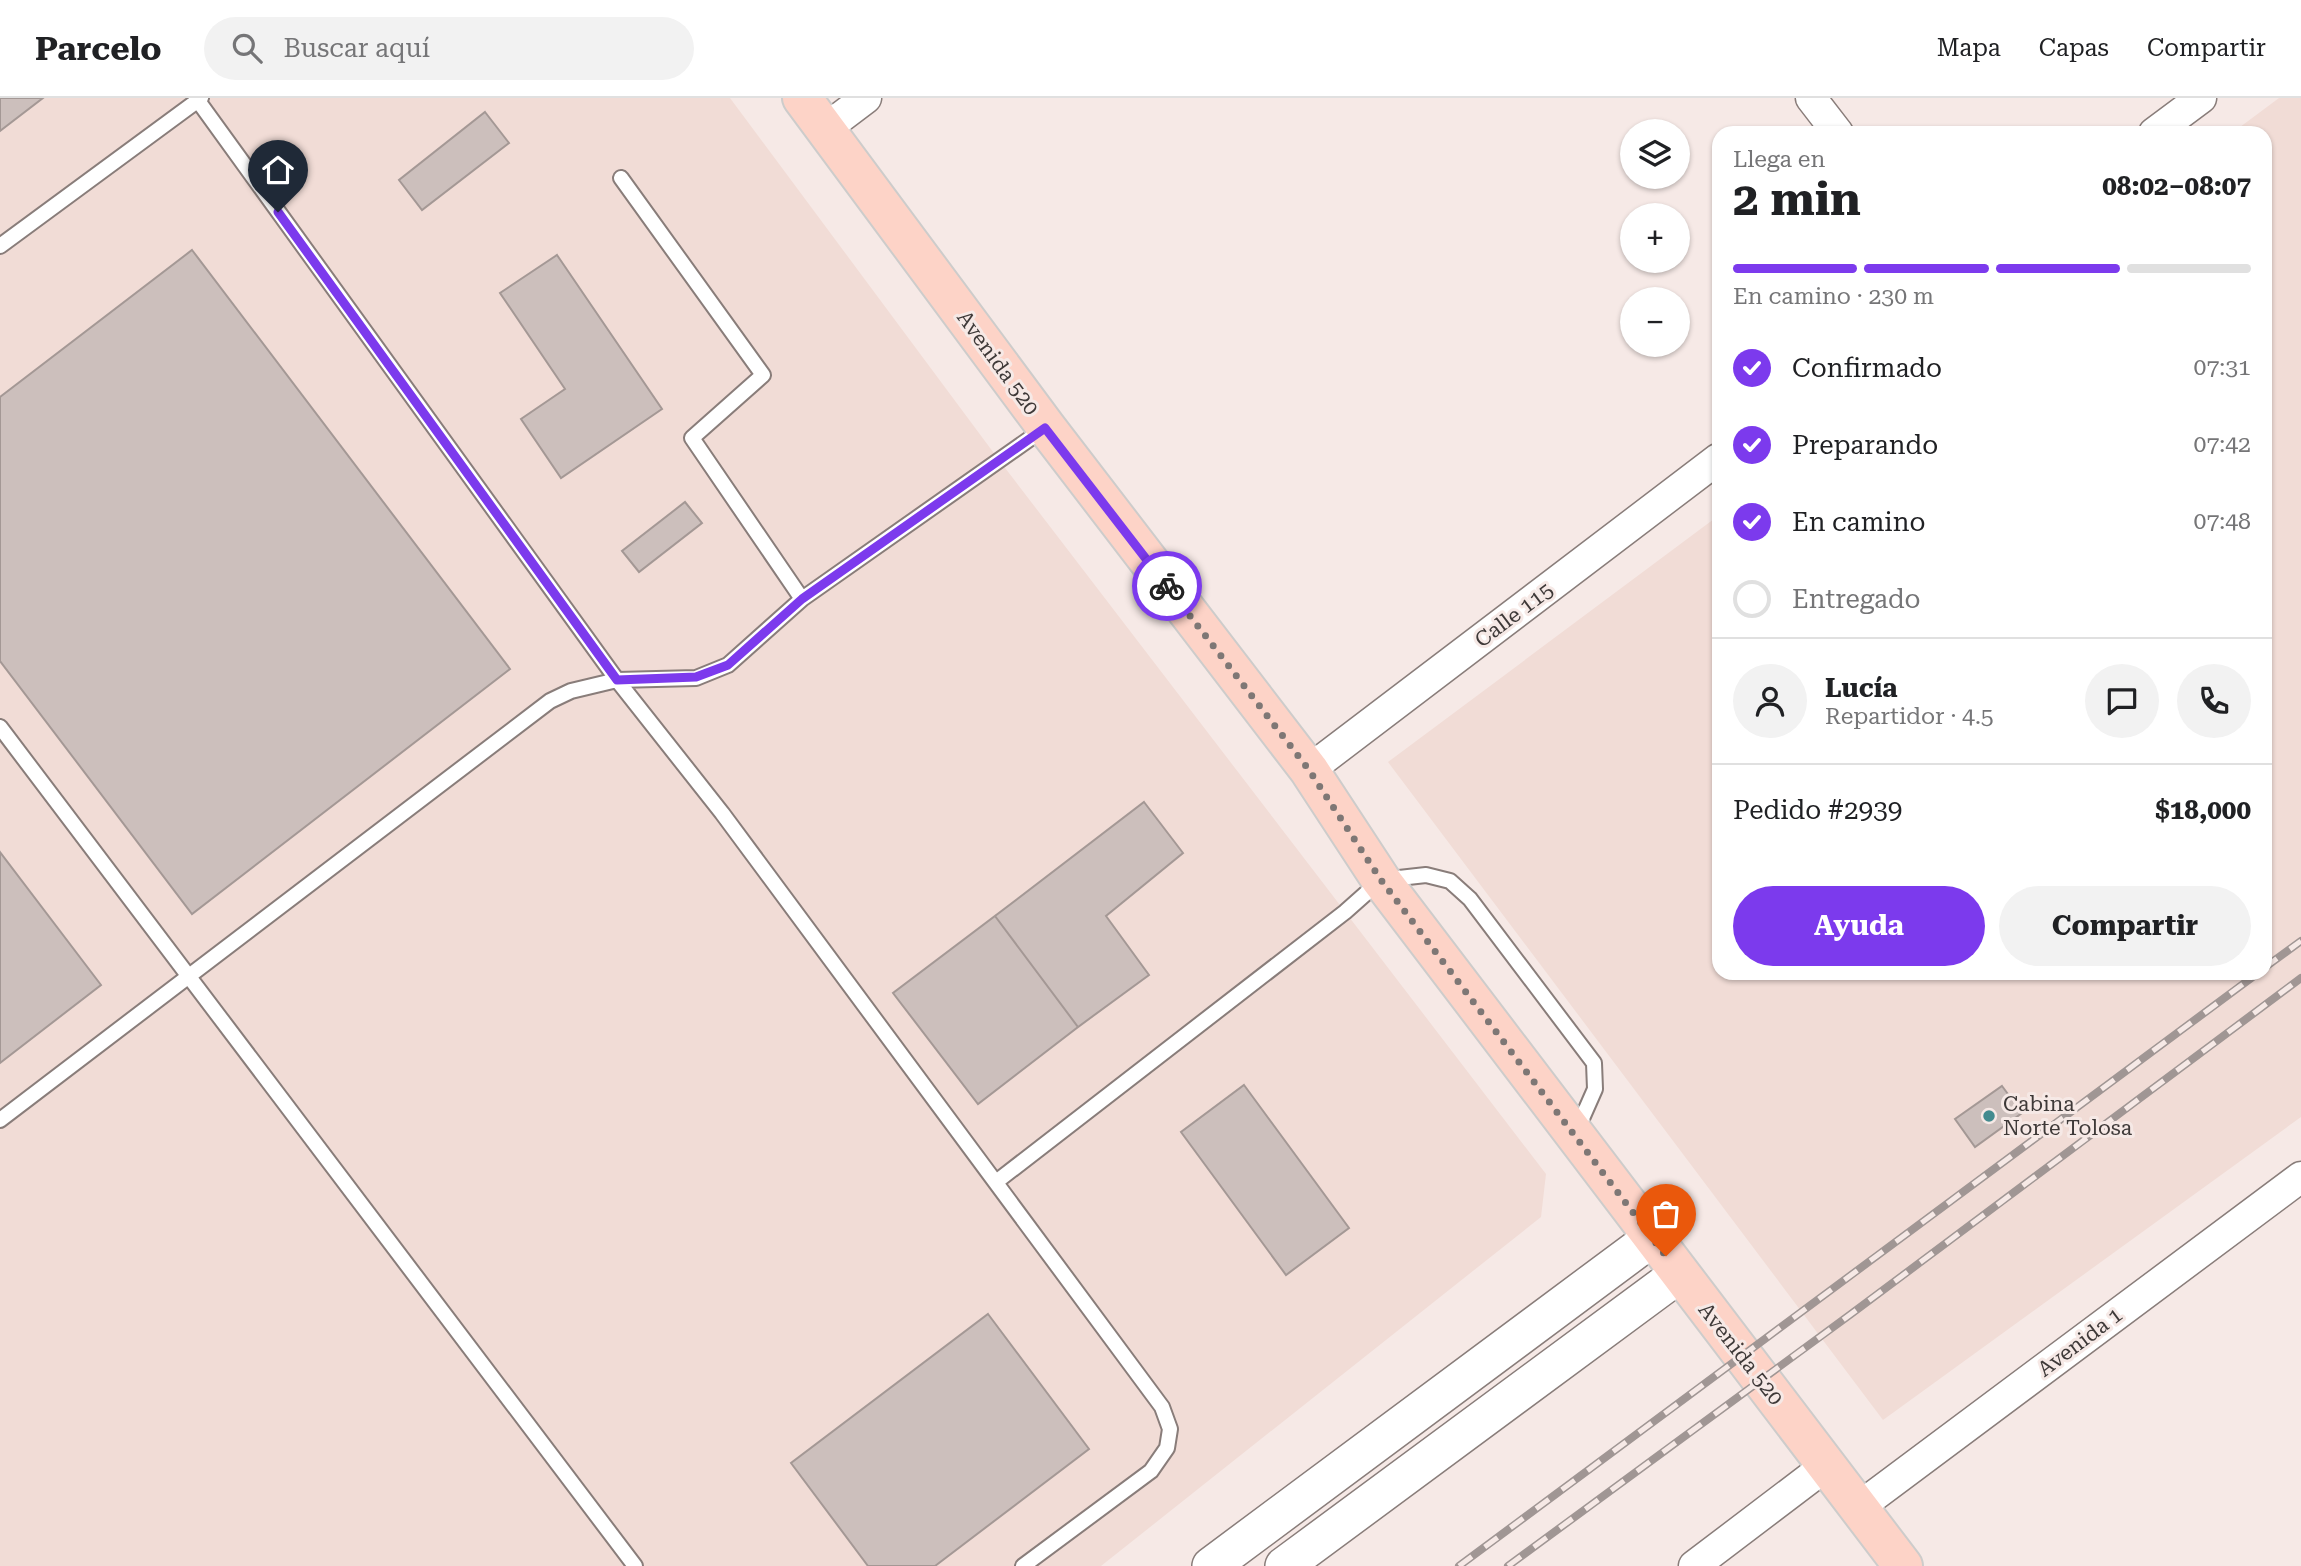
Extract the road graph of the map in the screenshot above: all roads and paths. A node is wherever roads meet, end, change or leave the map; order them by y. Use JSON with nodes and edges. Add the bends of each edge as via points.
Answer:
{"nodes":[{"id":1,"x":802,"y":98,"type":"edge"},
{"id":2,"x":866,"y":98,"type":"edge"},
{"id":3,"x":1811,"y":98,"type":"edge"},
{"id":4,"x":2201,"y":98,"type":"edge"},
{"id":5,"x":198,"y":99,"type":"edge"},
{"id":6,"x":1833,"y":126,"type":"edge"},
{"id":7,"x":2163,"y":126,"type":"edge"},
{"id":8,"x":825,"y":129,"type":"junction"},
{"id":9,"x":621,"y":178,"type":"dead end"},
{"id":10,"x":0,"y":246,"type":"edge"},
{"id":11,"x":1045,"y":428,"type":"junction"},
{"id":12,"x":1712,"y":464,"type":"edge"},
{"id":13,"x":802,"y":599,"type":"junction"},
{"id":14,"x":617,"y":680,"type":"junction"},
{"id":15,"x":0,"y":727,"type":"edge"},
{"id":16,"x":1309,"y":770,"type":"junction"},
{"id":17,"x":1381,"y":880,"type":"junction"},
{"id":18,"x":190,"y":978,"type":"junction"},
{"id":19,"x":0,"y":1121,"type":"edge"},
{"id":20,"x":1574,"y":1136,"type":"junction"},
{"id":21,"x":2301,"y":1177,"type":"edge"},
{"id":22,"x":996,"y":1182,"type":"junction"},
{"id":23,"x":1652,"y":1238,"type":"junction"},
{"id":24,"x":1679,"y":1274,"type":"junction"},
{"id":25,"x":1827,"y":1465,"type":"junction"},
{"id":26,"x":1859,"y":1507,"type":"junction"},
{"id":27,"x":635,"y":1566,"type":"edge"},
{"id":28,"x":1023,"y":1566,"type":"edge"},
{"id":29,"x":1211,"y":1566,"type":"edge"},
{"id":30,"x":1284,"y":1566,"type":"edge"},
{"id":31,"x":1694,"y":1566,"type":"edge"},
{"id":32,"x":1903,"y":1566,"type":"edge"}],
"edges":[{"from":1,"to":8,"type":"main road","name":"Avenida 520"},
{"from":2,"to":8,"type":"street"},
{"from":3,"to":6,"type":"street"},
{"from":4,"to":7,"type":"street"},
{"from":5,"to":10,"type":"lane"},
{"from":5,"to":14,"type":"lane"},
{"from":8,"to":11,"type":"main road","name":"Avenida 520"},
{"from":9,"to":13,"type":"lane","via":[[762,375],[692,438]]},
{"from":11,"to":13,"type":"lane"},
{"from":11,"to":16,"type":"main road","name":"Avenida 520"},
{"from":12,"to":16,"type":"street","name":"Calle 115"},
{"from":13,"to":14,"type":"lane","via":[[728,665],[696,677]]},
{"from":14,"to":18,"type":"lane","via":[[550,701]]},
{"from":14,"to":22,"type":"lane","via":[[722,813]]},
{"from":15,"to":18,"type":"lane"},
{"from":16,"to":17,"type":"main road","name":"Avenida 520"},
{"from":17,"to":20,"type":"main road","name":"Avenida 520"},
{"from":17,"to":20,"type":"lane","via":[[1426,874],[1450,881],[1470,899],[1594,1063],[1595,1088]]},
{"from":17,"to":22,"type":"lane"},
{"from":18,"to":19,"type":"lane"},
{"from":18,"to":27,"type":"lane"},
{"from":20,"to":23,"type":"main road","name":"Avenida 520"},
{"from":21,"to":26,"type":"street","name":"Avenida 1"},
{"from":22,"to":28,"type":"lane","via":[[1162,1407],[1171,1429],[1167,1448],[1151,1471]]},
{"from":23,"to":24,"type":"main road","name":"Avenida 520"},
{"from":23,"to":29,"type":"street"},
{"from":24,"to":25,"type":"main road","name":"Avenida 520"},
{"from":24,"to":30,"type":"street"},
{"from":25,"to":26,"type":"main road","name":"Avenida 520"},
{"from":25,"to":31,"type":"street"},
{"from":26,"to":32,"type":"main road","name":"Avenida 520"}]}
